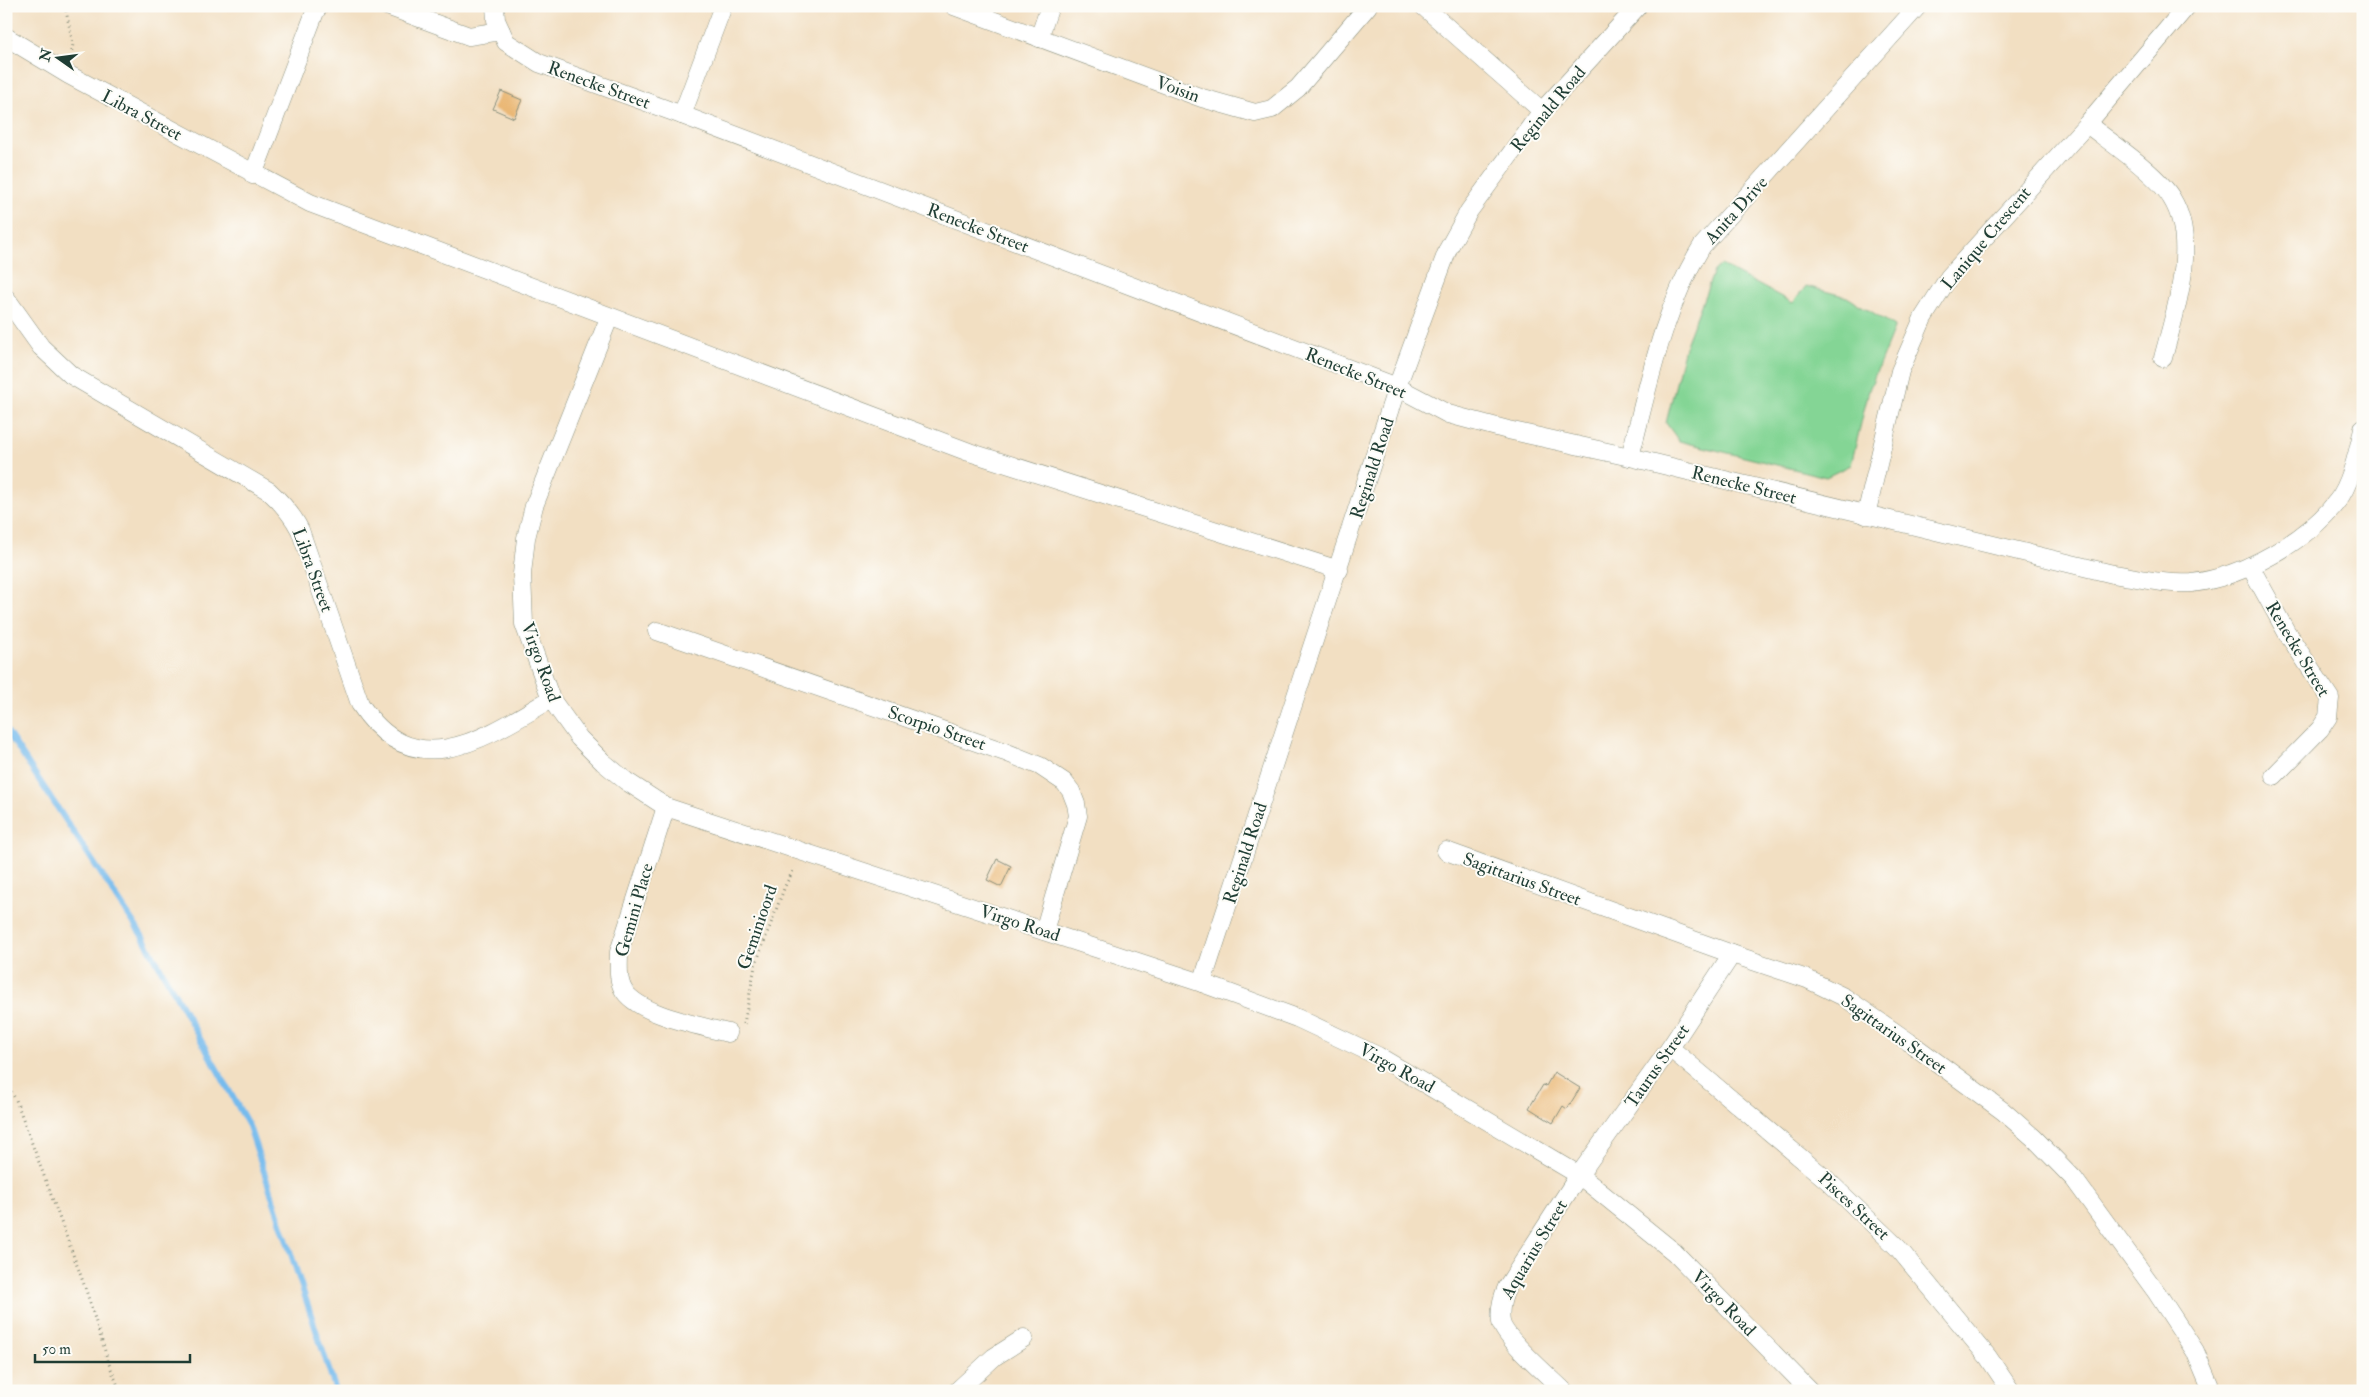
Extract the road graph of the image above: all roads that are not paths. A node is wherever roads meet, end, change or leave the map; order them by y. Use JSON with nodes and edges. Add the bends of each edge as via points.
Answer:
{"nodes":[{"id":1,"x":319,"y":6,"type":"edge"},
{"id":2,"x":387,"y":6,"type":"edge"},
{"id":3,"x":495,"y":6,"type":"edge"},
{"id":4,"x":723,"y":6,"type":"edge"},
{"id":5,"x":954,"y":6,"type":"edge"},
{"id":6,"x":1050,"y":6,"type":"edge"},
{"id":7,"x":1368,"y":6,"type":"edge"},
{"id":8,"x":1423,"y":6,"type":"edge"},
{"id":9,"x":1638,"y":6,"type":"edge"},
{"id":10,"x":1918,"y":6,"type":"edge"},
{"id":11,"x":2187,"y":6,"type":"edge"},
{"id":12,"x":501,"y":31,"type":"junction"},
{"id":13,"x":6,"y":37,"type":"edge"},
{"id":14,"x":1040,"y":38,"type":"junction"},
{"id":15,"x":1542,"y":111,"type":"junction"},
{"id":16,"x":682,"y":115,"type":"junction"},
{"id":17,"x":2087,"y":124,"type":"junction"},
{"id":18,"x":253,"y":174,"type":"junction"},
{"id":19,"x":6,"y":298,"type":"edge"},
{"id":20,"x":609,"y":318,"type":"junction"},
{"id":21,"x":2164,"y":358,"type":"dead end"},
{"id":22,"x":1397,"y":387,"type":"junction"},
{"id":23,"x":2363,"y":428,"type":"edge"},
{"id":24,"x":1630,"y":457,"type":"junction"},
{"id":25,"x":1866,"y":514,"type":"junction"},
{"id":26,"x":2250,"y":566,"type":"junction"},
{"id":27,"x":1339,"y":570,"type":"junction"},
{"id":28,"x":657,"y":631,"type":"dead end"},
{"id":29,"x":551,"y":698,"type":"junction"},
{"id":30,"x":2274,"y":776,"type":"dead end"},
{"id":31,"x":666,"y":807,"type":"junction"},
{"id":32,"x":1446,"y":851,"type":"dead end"},
{"id":33,"x":1044,"y":931,"type":"junction"},
{"id":34,"x":1732,"y":954,"type":"junction"},
{"id":35,"x":1202,"y":983,"type":"junction"},
{"id":36,"x":728,"y":1033,"type":"road end"},
{"id":37,"x":1670,"y":1048,"type":"junction"},
{"id":38,"x":1579,"y":1176,"type":"junction"},
{"id":39,"x":1024,"y":1338,"type":"dead end"},
{"id":40,"x":957,"y":1391,"type":"edge"},
{"id":41,"x":1564,"y":1391,"type":"edge"},
{"id":42,"x":1810,"y":1391,"type":"edge"},
{"id":43,"x":2011,"y":1391,"type":"edge"},
{"id":44,"x":2212,"y":1391,"type":"edge"}],
"edges":[{"from":1,"to":18,"type":"street"},
{"from":2,"to":12,"type":"street","via":[[469,36]]},
{"from":3,"to":12,"type":"street","name":"Renecke Street"},
{"from":4,"to":16,"type":"street"},
{"from":5,"to":14,"type":"street","name":"Voisin"},
{"from":6,"to":14,"type":"street"},
{"from":7,"to":14,"type":"street","name":"Voisin","via":[[1298,88],[1272,109],[1255,113],[1202,98]]},
{"from":8,"to":15,"type":"street"},
{"from":9,"to":15,"type":"street","name":"Reginald Road"},
{"from":10,"to":24,"type":"street","name":"Anita Drive","via":[[1702,246],[1668,315]]},
{"from":11,"to":17,"type":"street","name":"Lanique Crescent"},
{"from":12,"to":16,"type":"street","name":"Renecke Street","via":[[506,42],[539,63]]},
{"from":13,"to":18,"type":"street","name":"Libra Street","via":[[69,76]]},
{"from":15,"to":22,"type":"street","name":"Reginald Road","via":[[1469,211],[1448,248]]},
{"from":16,"to":22,"type":"street","name":"Renecke Street"},
{"from":17,"to":21,"type":"street","via":[[2149,173],[2172,198],[2181,218],[2184,252],[2181,285]]},
{"from":17,"to":25,"type":"street","name":"Lanique Crescent","via":[[1949,277],[1923,318],[1900,372]]},
{"from":18,"to":20,"type":"street","name":"Libra Street","via":[[310,203]]},
{"from":19,"to":29,"type":"street","name":"Libra Street","via":[[41,346],[71,375],[269,491],[282,503],[300,530],[360,704],[370,720],[385,734],[424,751],[460,746],[490,735]]},
{"from":20,"to":27,"type":"street","name":"Libra Street","via":[[969,452]]},
{"from":20,"to":29,"type":"street","name":"Virgo Road","via":[[534,506],[526,538],[522,574],[524,624]]},
{"from":22,"to":24,"type":"street","name":"Renecke Street","via":[[1448,414]]},
{"from":22,"to":27,"type":"street","name":"Reginald Road"},
{"from":23,"to":26,"type":"street","name":"Renecke Street","via":[[2358,454],[2339,499],[2297,540]]},
{"from":24,"to":25,"type":"street","name":"Renecke Street"},
{"from":25,"to":26,"type":"street","name":"Renecke Street","via":[[2113,574],[2169,583],[2213,579]]},
{"from":26,"to":30,"type":"street","name":"Renecke Street","via":[[2286,633],[2330,698],[2328,717],[2320,729]]},
{"from":27,"to":35,"type":"street","name":"Reginald Road"},
{"from":28,"to":33,"type":"street","name":"Scorpio Street","via":[[1005,752],[1040,766],[1064,782],[1071,791],[1078,816]]},
{"from":29,"to":31,"type":"street","name":"Virgo Road","via":[[580,738],[603,762]]},
{"from":31,"to":33,"type":"street","name":"Virgo Road"},
{"from":31,"to":36,"type":"street","name":"Gemini Place","via":[[618,952],[623,990],[634,1000],[669,1017]]},
{"from":32,"to":34,"type":"street","name":"Sagittarius Street"},
{"from":33,"to":35,"type":"street","name":"Virgo Road"},
{"from":34,"to":37,"type":"street","name":"Taurus Street"},
{"from":34,"to":44,"type":"street","name":"Sagittarius Street","via":[[1807,979],[1844,998],[1995,1106],[2034,1138],[2074,1179],[2157,1293],[2195,1351]]},
{"from":35,"to":38,"type":"street","name":"Virgo Road","via":[[1297,1018],[1378,1056]]},
{"from":37,"to":38,"type":"street","name":"Taurus Street"},
{"from":37,"to":43,"type":"street","name":"Pisces Street","via":[[1827,1180],[1898,1248]]},
{"from":38,"to":41,"type":"street","name":"Aquarius Street","via":[[1507,1287],[1500,1312],[1501,1323],[1508,1335]]},
{"from":38,"to":42,"type":"street","name":"Virgo Road","via":[[1674,1252]]},
{"from":39,"to":40,"type":"street","via":[[994,1357]]}]}
